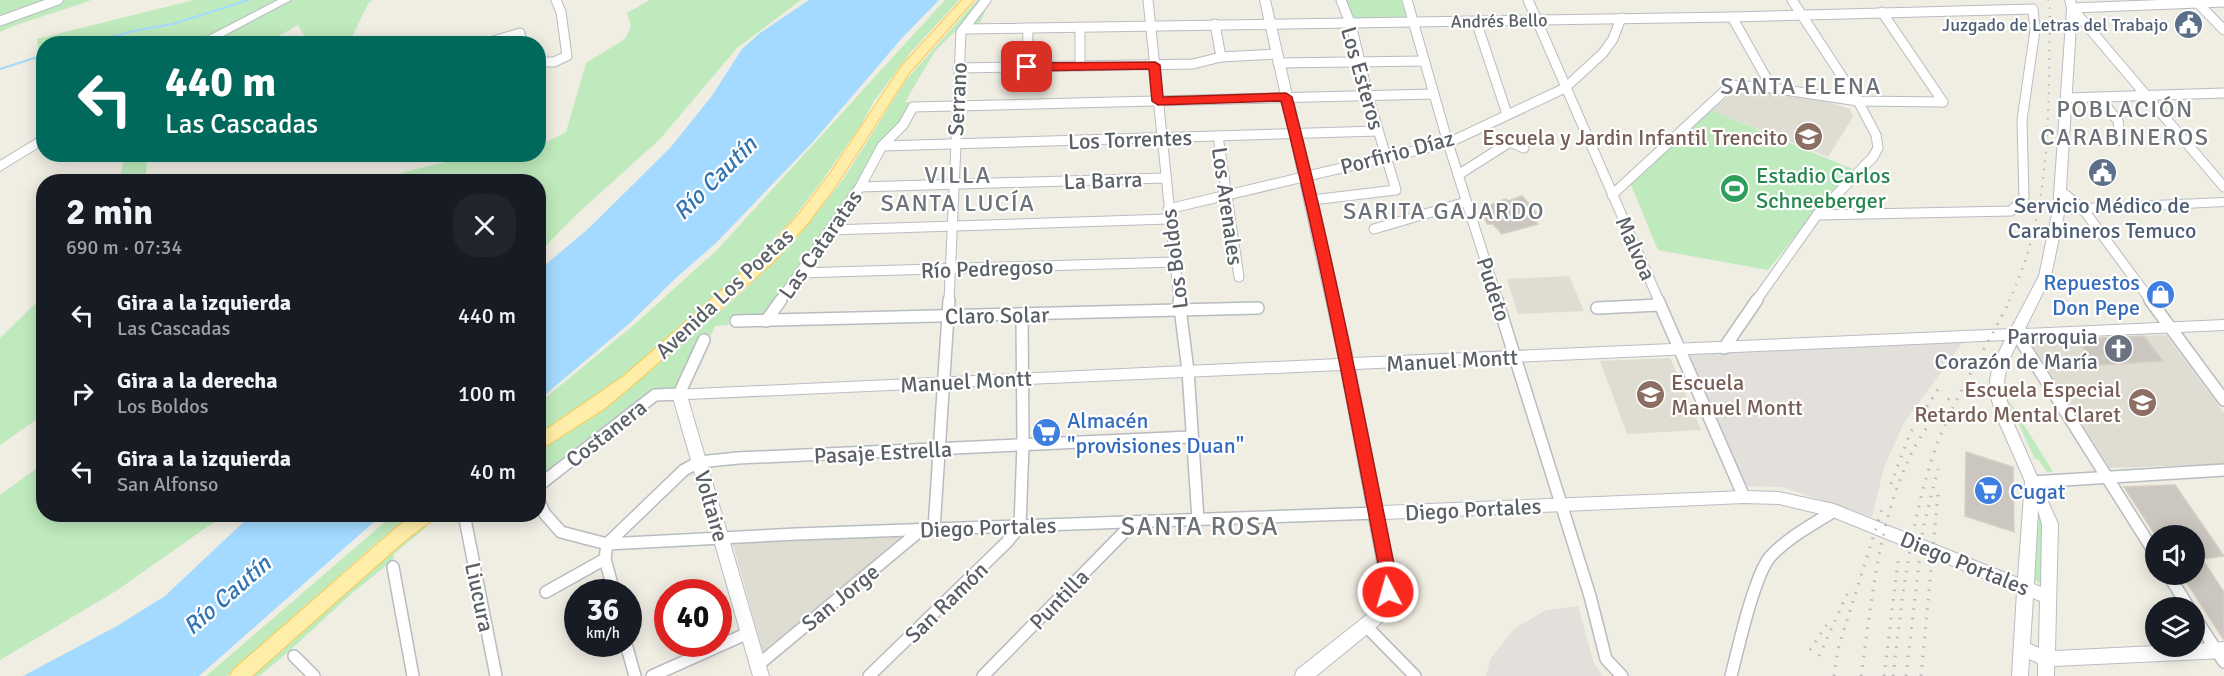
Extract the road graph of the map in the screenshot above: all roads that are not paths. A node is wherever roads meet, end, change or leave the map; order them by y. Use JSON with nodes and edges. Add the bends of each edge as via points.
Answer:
{"nodes":[{"id":1,"x":58,"y":0,"type":"edge"},
{"id":2,"x":286,"y":0,"type":"edge"},
{"id":3,"x":556,"y":0,"type":"edge"},
{"id":4,"x":968,"y":0,"type":"edge"},
{"id":5,"x":986,"y":0,"type":"edge"},
{"id":6,"x":1148,"y":0,"type":"edge"},
{"id":7,"x":1265,"y":0,"type":"edge"},
{"id":8,"x":1341,"y":0,"type":"edge"},
{"id":9,"x":1407,"y":0,"type":"edge"},
{"id":10,"x":1528,"y":0,"type":"edge"},
{"id":11,"x":1792,"y":0,"type":"edge"},
{"id":12,"x":2196,"y":2,"type":"edge"},
{"id":13,"x":2224,"y":2,"type":"edge"},
{"id":14,"x":2071,"y":4,"type":"edge"},
{"id":15,"x":1882,"y":12,"type":"junction"},
{"id":16,"x":1803,"y":15,"type":"junction"},
{"id":17,"x":1732,"y":17,"type":"junction"},
{"id":18,"x":1621,"y":18,"type":"junction"},
{"id":19,"x":1536,"y":20,"type":"junction"},
{"id":20,"x":0,"y":21,"type":"edge"},
{"id":21,"x":1476,"y":21,"type":"junction"},
{"id":22,"x":1348,"y":22,"type":"junction"},
{"id":23,"x":1413,"y":22,"type":"junction"},
{"id":24,"x":1269,"y":23,"type":"junction"},
{"id":25,"x":1215,"y":24,"type":"junction"},
{"id":26,"x":1151,"y":25,"type":"junction"},
{"id":27,"x":1080,"y":27,"type":"junction"},
{"id":28,"x":1028,"y":28,"type":"junction"},
{"id":29,"x":966,"y":29,"type":"junction"},
{"id":30,"x":2224,"y":30,"type":"edge"},
{"id":31,"x":214,"y":36,"type":"edge"},
{"id":32,"x":509,"y":36,"type":"edge"},
{"id":33,"x":522,"y":36,"type":"edge"},
{"id":34,"x":1221,"y":57,"type":"junction"},
{"id":35,"x":1277,"y":59,"type":"junction"},
{"id":36,"x":1424,"y":61,"type":"junction"},
{"id":37,"x":546,"y":62,"type":"edge"},
{"id":38,"x":1360,"y":62,"type":"junction"},
{"id":39,"x":1155,"y":65,"type":"junction"},
{"id":40,"x":1080,"y":66,"type":"junction"},
{"id":41,"x":1027,"y":67,"type":"junction"},
{"id":42,"x":958,"y":68,"type":"junction"},
{"id":43,"x":1565,"y":88,"type":"junction"},
{"id":44,"x":1772,"y":88,"type":"junction"},
{"id":45,"x":2224,"y":93,"type":"edge"},
{"id":46,"x":1434,"y":94,"type":"junction"},
{"id":47,"x":1368,"y":96,"type":"junction"},
{"id":48,"x":2148,"y":96,"type":"junction"},
{"id":49,"x":1286,"y":97,"type":"junction"},
{"id":50,"x":2099,"y":97,"type":"junction"},
{"id":51,"x":2068,"y":98,"type":"junction"},
{"id":52,"x":1158,"y":101,"type":"junction"},
{"id":53,"x":1858,"y":101,"type":"junction"},
{"id":54,"x":957,"y":105,"type":"junction"},
{"id":55,"x":1507,"y":114,"type":"junction"},
{"id":56,"x":1378,"y":131,"type":"junction"},
{"id":57,"x":1294,"y":134,"type":"junction"},
{"id":58,"x":1218,"y":136,"type":"junction"},
{"id":59,"x":1162,"y":138,"type":"junction"},
{"id":60,"x":2121,"y":141,"type":"dead end"},
{"id":61,"x":36,"y":143,"type":"edge"},
{"id":62,"x":1448,"y":143,"type":"junction"},
{"id":63,"x":955,"y":144,"type":"junction"},
{"id":64,"x":882,"y":146,"type":"junction"},
{"id":65,"x":1524,"y":148,"type":"dead end"},
{"id":66,"x":1385,"y":157,"type":"junction"},
{"id":67,"x":0,"y":167,"type":"edge"},
{"id":68,"x":1458,"y":175,"type":"junction"},
{"id":69,"x":1306,"y":176,"type":"junction"},
{"id":70,"x":1166,"y":178,"type":"junction"},
{"id":71,"x":953,"y":184,"type":"junction"},
{"id":72,"x":860,"y":187,"type":"junction"},
{"id":73,"x":2224,"y":187,"type":"edge"},
{"id":74,"x":2061,"y":192,"type":"junction"},
{"id":75,"x":1226,"y":195,"type":"junction"},
{"id":76,"x":1612,"y":195,"type":"junction"},
{"id":77,"x":1311,"y":201,"type":"junction"},
{"id":78,"x":1466,"y":202,"type":"junction"},
{"id":79,"x":2224,"y":202,"type":"edge"},
{"id":80,"x":2083,"y":209,"type":"junction"},
{"id":81,"x":2059,"y":210,"type":"junction"},
{"id":82,"x":1169,"y":214,"type":"junction"},
{"id":83,"x":1817,"y":215,"type":"junction"},
{"id":84,"x":952,"y":226,"type":"junction"},
{"id":85,"x":1374,"y":229,"type":"dead end"},
{"id":86,"x":830,"y":230,"type":"junction"},
{"id":87,"x":1174,"y":262,"type":"junction"},
{"id":88,"x":950,"y":270,"type":"junction"},
{"id":89,"x":800,"y":273,"type":"junction"},
{"id":90,"x":1239,"y":277,"type":"dead end"},
{"id":91,"x":1660,"y":305,"type":"junction"},
{"id":92,"x":1258,"y":308,"type":"dead end"},
{"id":93,"x":1597,"y":308,"type":"dead end"},
{"id":94,"x":1180,"y":311,"type":"junction"},
{"id":95,"x":1022,"y":314,"type":"junction"},
{"id":96,"x":948,"y":316,"type":"junction"},
{"id":97,"x":736,"y":321,"type":"dead end"},
{"id":98,"x":766,"y":321,"type":"junction"},
{"id":99,"x":2224,"y":324,"type":"edge"},
{"id":100,"x":2170,"y":327,"type":"junction"},
{"id":101,"x":2016,"y":333,"type":"junction"},
{"id":102,"x":704,"y":340,"type":"dead end"},
{"id":103,"x":1724,"y":348,"type":"junction"},
{"id":104,"x":1680,"y":350,"type":"junction"},
{"id":105,"x":1515,"y":357,"type":"junction"},
{"id":106,"x":1347,"y":364,"type":"junction"},
{"id":107,"x":1188,"y":371,"type":"junction"},
{"id":108,"x":1023,"y":378,"type":"junction"},
{"id":109,"x":942,"y":382,"type":"junction"},
{"id":110,"x":680,"y":394,"type":"junction"},
{"id":111,"x":2224,"y":400,"type":"edge"},
{"id":112,"x":1191,"y":436,"type":"junction"},
{"id":113,"x":546,"y":438,"type":"edge"},
{"id":114,"x":1023,"y":445,"type":"junction"},
{"id":115,"x":939,"y":449,"type":"junction"},
{"id":116,"x":699,"y":462,"type":"junction"},
{"id":117,"x":2224,"y":470,"type":"edge"},
{"id":118,"x":2105,"y":476,"type":"junction"},
{"id":119,"x":546,"y":480,"type":"edge"},
{"id":120,"x":2032,"y":482,"type":"junction"},
{"id":121,"x":1744,"y":497,"type":"junction"},
{"id":122,"x":1562,"y":505,"type":"junction"},
{"id":123,"x":1834,"y":511,"type":"junction"},
{"id":124,"x":1376,"y":513,"type":"junction"},
{"id":125,"x":546,"y":515,"type":"edge"},
{"id":126,"x":1198,"y":519,"type":"junction"},
{"id":127,"x":417,"y":522,"type":"edge"},
{"id":128,"x":465,"y":522,"type":"edge"},
{"id":129,"x":1134,"y":522,"type":"junction"},
{"id":130,"x":1020,"y":526,"type":"junction"},
{"id":131,"x":928,"y":529,"type":"junction"},
{"id":132,"x":721,"y":537,"type":"junction"},
{"id":133,"x":2145,"y":538,"type":"edge"},
{"id":134,"x":606,"y":544,"type":"junction"},
{"id":135,"x":605,"y":559,"type":"junction"},
{"id":136,"x":393,"y":567,"type":"dead end"},
{"id":137,"x":610,"y":579,"type":"edge"},
{"id":138,"x":2025,"y":588,"type":"junction"},
{"id":139,"x":546,"y":592,"type":"dead end"},
{"id":140,"x":2048,"y":597,"type":"junction"},
{"id":141,"x":1366,"y":626,"type":"junction"},
{"id":142,"x":2205,"y":631,"type":"edge"},
{"id":143,"x":748,"y":633,"type":"junction"},
{"id":144,"x":2022,"y":649,"type":"junction"},
{"id":145,"x":2221,"y":654,"type":"edge"},
{"id":146,"x":294,"y":656,"type":"dead end"},
{"id":147,"x":630,"y":657,"type":"edge"},
{"id":148,"x":2048,"y":658,"type":"junction"},
{"id":149,"x":759,"y":670,"type":"edge"},
{"id":150,"x":239,"y":676,"type":"edge"},
{"id":151,"x":314,"y":676,"type":"edge"},
{"id":152,"x":413,"y":676,"type":"edge"},
{"id":153,"x":496,"y":676,"type":"edge"},
{"id":154,"x":635,"y":676,"type":"edge"},
{"id":155,"x":652,"y":676,"type":"edge"},
{"id":156,"x":869,"y":676,"type":"edge"},
{"id":157,"x":983,"y":676,"type":"edge"},
{"id":158,"x":1303,"y":676,"type":"edge"},
{"id":159,"x":1415,"y":676,"type":"edge"},
{"id":160,"x":1622,"y":676,"type":"edge"},
{"id":161,"x":1731,"y":676,"type":"edge"},
{"id":162,"x":2020,"y":676,"type":"edge"},
{"id":163,"x":2046,"y":676,"type":"edge"}],
"edges":[{"from":1,"to":20,"type":"street"},
{"from":2,"to":31,"type":"street"},
{"from":3,"to":37,"type":"street","via":[[567,56]]},
{"from":4,"to":113,"type":"main road","name":"Avenida Los Poetas","via":[[905,70],[834,178],[766,259],[629,380]]},
{"from":5,"to":29,"type":"street","name":"Serrano"},
{"from":6,"to":26,"type":"street","name":"Los Boldos"},
{"from":7,"to":24,"type":"street"},
{"from":8,"to":22,"type":"street","name":"Los Esteros"},
{"from":9,"to":23,"type":"street","name":"Pudeto"},
{"from":10,"to":19,"type":"street","name":"Malvoa"},
{"from":11,"to":16,"type":"street"},
{"from":12,"to":13,"type":"street"},
{"from":12,"to":14,"type":"street"},
{"from":12,"to":30,"type":"street"},
{"from":14,"to":48,"type":"street"},
{"from":14,"to":51,"type":"street"},
{"from":15,"to":16,"type":"street","name":"Andrés Bello"},
{"from":15,"to":53,"type":"street","via":[[1943,102]]},
{"from":15,"to":83,"type":"street","name":"Andrés Bello","via":[[2033,9],[2035,30],[2022,120],[2024,198],[2011,211]]},
{"from":16,"to":17,"type":"street","name":"Andrés Bello"},
{"from":16,"to":53,"type":"street"},
{"from":17,"to":18,"type":"street","name":"Andrés Bello"},
{"from":17,"to":44,"type":"street"},
{"from":18,"to":19,"type":"street","name":"Andrés Bello"},
{"from":18,"to":43,"type":"street","name":"Porfirio Díaz","via":[[1602,53]]},
{"from":19,"to":21,"type":"street","name":"Andrés Bello"},
{"from":19,"to":43,"type":"street","name":"Malvoa"},
{"from":21,"to":23,"type":"street","name":"Andrés Bello"},
{"from":21,"to":55,"type":"street"},
{"from":22,"to":23,"type":"street","name":"Andrés Bello"},
{"from":22,"to":24,"type":"street","name":"Andrés Bello"},
{"from":22,"to":38,"type":"street","name":"Los Esteros"},
{"from":23,"to":36,"type":"street","name":"Pudeto"},
{"from":24,"to":25,"type":"street","name":"Andrés Bello"},
{"from":24,"to":35,"type":"street"},
{"from":25,"to":26,"type":"street","name":"Andrés Bello"},
{"from":25,"to":34,"type":"street"},
{"from":26,"to":27,"type":"street","name":"Andrés Bello"},
{"from":26,"to":39,"type":"street","name":"Los Boldos"},
{"from":27,"to":28,"type":"street","name":"Andrés Bello"},
{"from":27,"to":40,"type":"street"},
{"from":28,"to":29,"type":"street","name":"Andrés Bello"},
{"from":28,"to":41,"type":"street"},
{"from":29,"to":42,"type":"street","name":"Serrano","via":[[961,32]]},
{"from":32,"to":33,"type":"street"},
{"from":34,"to":35,"type":"street"},
{"from":34,"to":39,"type":"street","via":[[1192,64]]},
{"from":35,"to":38,"type":"street"},
{"from":35,"to":49,"type":"street"},
{"from":36,"to":38,"type":"street"},
{"from":36,"to":46,"type":"street","name":"Pudeto"},
{"from":38,"to":47,"type":"street","name":"Los Esteros"},
{"from":39,"to":40,"type":"street"},
{"from":39,"to":52,"type":"street","name":"Los Boldos"},
{"from":40,"to":41,"type":"street"},
{"from":41,"to":42,"type":"street"},
{"from":42,"to":54,"type":"street","name":"Serrano"},
{"from":43,"to":55,"type":"street","name":"Porfirio Díaz"},
{"from":43,"to":76,"type":"street","name":"Malvoa"},
{"from":44,"to":53,"type":"street"},
{"from":44,"to":76,"type":"street","via":[[1731,85]]},
{"from":45,"to":48,"type":"street"},
{"from":46,"to":47,"type":"street"},
{"from":46,"to":62,"type":"street","name":"Pudeto"},
{"from":47,"to":49,"type":"street"},
{"from":47,"to":56,"type":"street","name":"Los Esteros"},
{"from":48,"to":50,"type":"street"},
{"from":48,"to":73,"type":"street"},
{"from":49,"to":52,"type":"street"},
{"from":49,"to":57,"type":"street"},
{"from":50,"to":51,"type":"street"},
{"from":50,"to":60,"type":"street","via":[[2118,121]]},
{"from":51,"to":74,"type":"street"},
{"from":52,"to":54,"type":"street"},
{"from":52,"to":59,"type":"street","name":"Los Boldos"},
{"from":53,"to":83,"type":"street","via":[[1876,135],[1878,148]]},
{"from":54,"to":63,"type":"street","name":"Serrano"},
{"from":54,"to":64,"type":"street","name":"Las Cataratas","via":[[913,107],[903,125]]},
{"from":55,"to":62,"type":"street","name":"Porfirio Díaz"},
{"from":56,"to":57,"type":"street","name":"Los Torrentes"},
{"from":56,"to":66,"type":"street","name":"Los Esteros"},
{"from":57,"to":58,"type":"street","name":"Los Torrentes"},
{"from":57,"to":69,"type":"street"},
{"from":58,"to":59,"type":"street","name":"Los Torrentes"},
{"from":58,"to":75,"type":"street","name":"Los Arenales"},
{"from":59,"to":63,"type":"street","name":"Los Torrentes"},
{"from":59,"to":70,"type":"street","name":"Los Boldos"},
{"from":61,"to":67,"type":"street"},
{"from":62,"to":66,"type":"street","name":"Porfirio Díaz"},
{"from":62,"to":68,"type":"street","name":"Pudeto"},
{"from":63,"to":64,"type":"street","name":"Los Torrentes"},
{"from":63,"to":71,"type":"street","name":"Serrano"},
{"from":64,"to":72,"type":"street","name":"Las Cataratas"},
{"from":65,"to":68,"type":"street","via":[[1510,142]]},
{"from":66,"to":69,"type":"street","name":"Porfirio Díaz"},
{"from":66,"to":77,"type":"street","name":"Los Esteros","via":[[1396,190]]},
{"from":68,"to":78,"type":"street","name":"Pudeto"},
{"from":69,"to":75,"type":"street","name":"Porfirio Díaz"},
{"from":69,"to":77,"type":"street"},
{"from":70,"to":71,"type":"street","name":"La Barra"},
{"from":70,"to":82,"type":"street","name":"Los Boldos"},
{"from":71,"to":72,"type":"street","name":"La Barra"},
{"from":71,"to":84,"type":"street","name":"Serrano"},
{"from":72,"to":86,"type":"street","name":"Las Cataratas"},
{"from":74,"to":80,"type":"street"},
{"from":74,"to":81,"type":"street"},
{"from":75,"to":82,"type":"street","name":"Porfirio Díaz"},
{"from":75,"to":90,"type":"street","name":"Los Arenales"},
{"from":76,"to":91,"type":"street","name":"Malvoa"},
{"from":77,"to":106,"type":"street"},
{"from":78,"to":85,"type":"street"},
{"from":78,"to":105,"type":"street","name":"Pudeto"},
{"from":79,"to":80,"type":"street"},
{"from":80,"to":81,"type":"street"},
{"from":80,"to":100,"type":"street"},
{"from":81,"to":101,"type":"street","via":[[2045,276]]},
{"from":82,"to":84,"type":"street","name":"Porfirio Díaz"},
{"from":82,"to":87,"type":"street","name":"Los Boldos"},
{"from":83,"to":103,"type":"street"},
{"from":84,"to":86,"type":"street","name":"Porfirio Díaz"},
{"from":84,"to":88,"type":"street","name":"Serrano"},
{"from":86,"to":89,"type":"street","name":"Las Cataratas"},
{"from":87,"to":88,"type":"street","name":"Río Pedregoso"},
{"from":87,"to":94,"type":"street","name":"Los Boldos"},
{"from":88,"to":89,"type":"street","name":"Río Pedregoso"},
{"from":88,"to":96,"type":"street","name":"Serrano"},
{"from":89,"to":98,"type":"street","name":"Las Cataratas"},
{"from":91,"to":93,"type":"street"},
{"from":91,"to":104,"type":"street","name":"Malvoa"},
{"from":92,"to":94,"type":"street","name":"Claro Solar"},
{"from":94,"to":95,"type":"street","name":"Claro Solar"},
{"from":94,"to":107,"type":"street","name":"Los Boldos"},
{"from":95,"to":96,"type":"street","name":"Claro Solar"},
{"from":95,"to":108,"type":"street"},
{"from":96,"to":98,"type":"street","name":"Claro Solar"},
{"from":96,"to":109,"type":"street","name":"Serrano"},
{"from":97,"to":98,"type":"street","name":"Claro Solar"},
{"from":99,"to":100,"type":"street","name":"Manuel Montt"},
{"from":100,"to":101,"type":"street","name":"Manuel Montt"},
{"from":100,"to":111,"type":"street"},
{"from":101,"to":103,"type":"street","name":"Manuel Montt"},
{"from":101,"to":118,"type":"street"},
{"from":101,"to":120,"type":"street","via":[[1997,370],[1996,386]]},
{"from":102,"to":110,"type":"street"},
{"from":103,"to":104,"type":"street","name":"Manuel Montt"},
{"from":104,"to":105,"type":"street","name":"Manuel Montt"},
{"from":104,"to":121,"type":"street","name":"Malvoa"},
{"from":105,"to":106,"type":"street","name":"Manuel Montt"},
{"from":105,"to":122,"type":"street","name":"Pudeto"},
{"from":106,"to":107,"type":"street","name":"Manuel Montt"},
{"from":106,"to":124,"type":"street"},
{"from":107,"to":108,"type":"street","name":"Manuel Montt"},
{"from":107,"to":112,"type":"street","name":"Los Boldos"},
{"from":108,"to":109,"type":"street","name":"Manuel Montt"},
{"from":108,"to":114,"type":"street"},
{"from":109,"to":110,"type":"street","name":"Manuel Montt"},
{"from":109,"to":115,"type":"street","name":"Serrano"},
{"from":110,"to":116,"type":"street","name":"Voltaire"},
{"from":110,"to":119,"type":"street","name":"Costanera","via":[[655,395]]},
{"from":112,"to":114,"type":"street","name":"Pasaje Estrella"},
{"from":112,"to":126,"type":"street","name":"Los Boldos"},
{"from":114,"to":115,"type":"street","name":"Pasaje Estrella"},
{"from":114,"to":130,"type":"street"},
{"from":115,"to":116,"type":"street","name":"Pasaje Estrella"},
{"from":115,"to":131,"type":"street","name":"Serrano"},
{"from":116,"to":132,"type":"street","name":"Voltaire"},
{"from":116,"to":134,"type":"street","via":[[684,470]]},
{"from":117,"to":118,"type":"street"},
{"from":118,"to":120,"type":"street"},
{"from":118,"to":133,"type":"street"},
{"from":120,"to":138,"type":"street"},
{"from":120,"to":140,"type":"street","via":[[2050,524]]},
{"from":121,"to":122,"type":"street","name":"Diego Portales"},
{"from":121,"to":123,"type":"street","name":"Diego Portales","via":[[1779,498]]},
{"from":122,"to":124,"type":"street","name":"Diego Portales"},
{"from":122,"to":160,"type":"street","name":"Pudeto","via":[[1606,659]]},
{"from":123,"to":138,"type":"street","name":"Diego Portales"},
{"from":123,"to":161,"type":"street","via":[[1769,558],[1753,595]]},
{"from":124,"to":126,"type":"street","name":"Diego Portales"},
{"from":124,"to":141,"type":"street","via":[[1388,592],[1380,612]]},
{"from":125,"to":134,"type":"street","name":"Diego Portales","via":[[561,532]]},
{"from":126,"to":129,"type":"street","name":"Diego Portales"},
{"from":127,"to":150,"type":"main road"},
{"from":128,"to":153,"type":"street","name":"Liucura"},
{"from":129,"to":130,"type":"street","name":"Diego Portales"},
{"from":129,"to":157,"type":"street","name":"Puntilla"},
{"from":130,"to":131,"type":"street","name":"Diego Portales"},
{"from":130,"to":156,"type":"street","name":"San Ramón"},
{"from":131,"to":132,"type":"street","name":"Diego Portales"},
{"from":131,"to":149,"type":"street","name":"San Jorge"},
{"from":132,"to":134,"type":"street","name":"Diego Portales"},
{"from":132,"to":143,"type":"street","name":"Voltaire"},
{"from":134,"to":135,"type":"street"},
{"from":135,"to":137,"type":"street"},
{"from":135,"to":139,"type":"street"},
{"from":136,"to":152,"type":"street"},
{"from":138,"to":140,"type":"street","name":"Diego Portales"},
{"from":138,"to":144,"type":"street"},
{"from":140,"to":148,"type":"street"},
{"from":141,"to":158,"type":"street"},
{"from":141,"to":159,"type":"street"},
{"from":142,"to":145,"type":"street"},
{"from":143,"to":149,"type":"street","name":"Voltaire"},
{"from":143,"to":155,"type":"street"},
{"from":144,"to":148,"type":"street"},
{"from":144,"to":162,"type":"street"},
{"from":145,"to":148,"type":"street"},
{"from":146,"to":151,"type":"street"},
{"from":147,"to":154,"type":"street"},
{"from":148,"to":163,"type":"street"}]}
